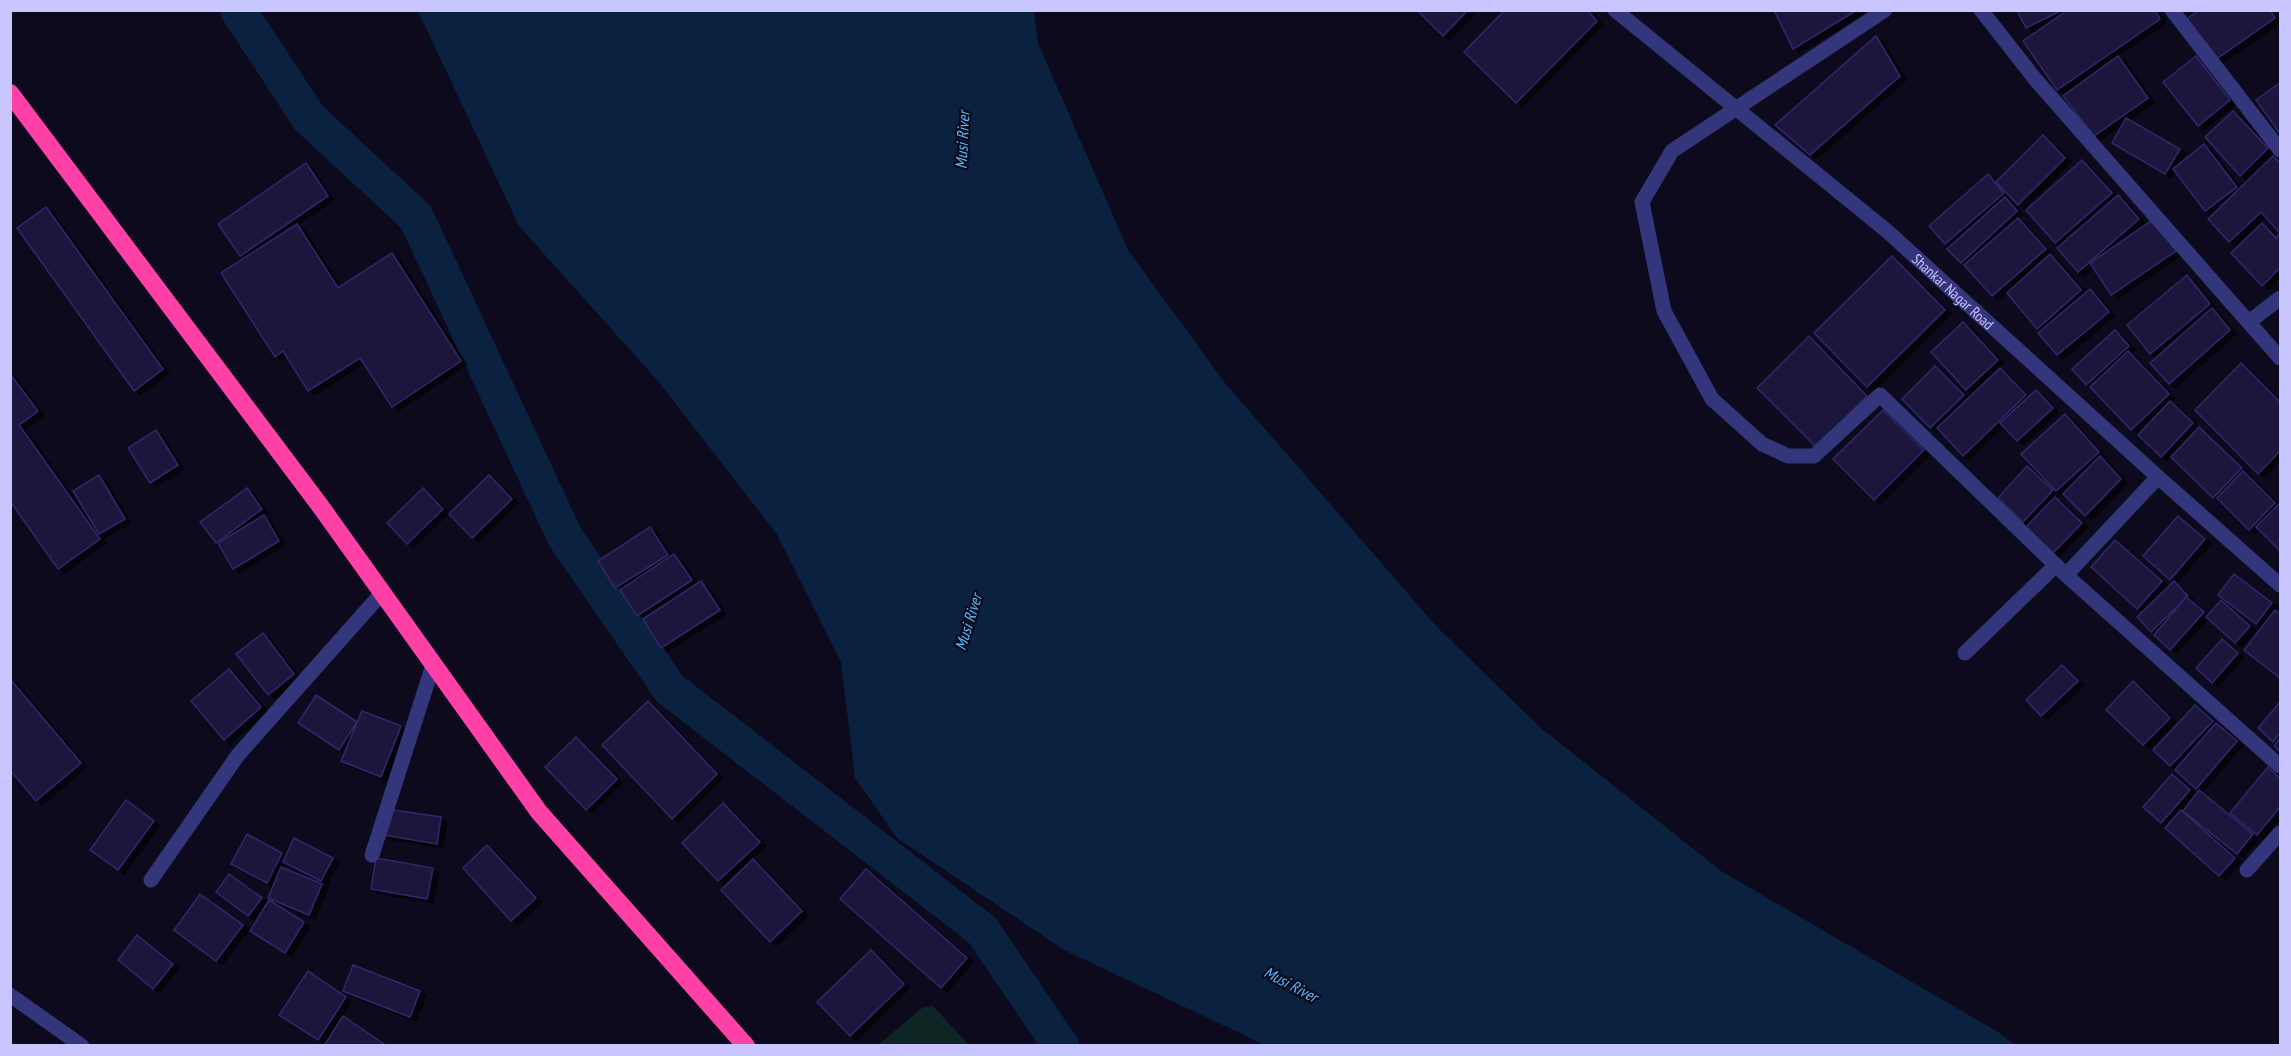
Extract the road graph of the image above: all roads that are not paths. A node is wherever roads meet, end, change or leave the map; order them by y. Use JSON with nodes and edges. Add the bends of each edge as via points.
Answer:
{"nodes":[{"id":1,"x":1615,"y":10,"type":"edge"},
{"id":2,"x":1885,"y":10,"type":"edge"},
{"id":3,"x":1981,"y":10,"type":"edge"},
{"id":4,"x":2172,"y":10,"type":"edge"},
{"id":5,"x":10,"y":93,"type":"edge"},
{"id":6,"x":1733,"y":108,"type":"junction"},
{"id":7,"x":2280,"y":150,"type":"edge"},
{"id":8,"x":2280,"y":298,"type":"edge"},
{"id":9,"x":2249,"y":322,"type":"junction"},
{"id":10,"x":2280,"y":358,"type":"edge"},
{"id":11,"x":2158,"y":477,"type":"junction"},
{"id":12,"x":2061,"y":570,"type":"junction"},
{"id":13,"x":2280,"y":585,"type":"edge"},
{"id":14,"x":382,"y":593,"type":"junction"},
{"id":15,"x":1965,"y":653,"type":"dead end"},
{"id":16,"x":433,"y":665,"type":"junction"},
{"id":17,"x":2280,"y":766,"type":"edge"},
{"id":18,"x":2280,"y":832,"type":"edge"},
{"id":19,"x":372,"y":855,"type":"dead end"},
{"id":20,"x":2247,"y":870,"type":"dead end"},
{"id":21,"x":151,"y":880,"type":"dead end"},
{"id":22,"x":10,"y":995,"type":"edge"},
{"id":23,"x":82,"y":1046,"type":"edge"},
{"id":24,"x":746,"y":1046,"type":"edge"}],
"edges":[{"from":1,"to":6,"type":"street","name":"Shankar Nagar Road"},
{"from":2,"to":6,"type":"street"},
{"from":3,"to":9,"type":"street","via":[[2035,79]]},
{"from":4,"to":7,"type":"street"},
{"from":5,"to":14,"type":"highway"},
{"from":6,"to":11,"type":"street","name":"Shankar Nagar Road","via":[[1887,231]]},
{"from":6,"to":12,"type":"street","via":[[1672,151],[1642,202],[1664,311],[1712,399],[1762,444],[1788,456],[1814,456],[1880,395]]},
{"from":8,"to":9,"type":"street"},
{"from":9,"to":10,"type":"street"},
{"from":11,"to":12,"type":"street"},
{"from":11,"to":13,"type":"street","name":"Shankar Nagar Road"},
{"from":12,"to":15,"type":"street"},
{"from":12,"to":17,"type":"street"},
{"from":14,"to":16,"type":"highway"},
{"from":14,"to":21,"type":"street","via":[[238,755]]},
{"from":16,"to":19,"type":"street"},
{"from":16,"to":24,"type":"highway","via":[[539,812]]},
{"from":18,"to":20,"type":"street"},
{"from":22,"to":23,"type":"street"}]}
